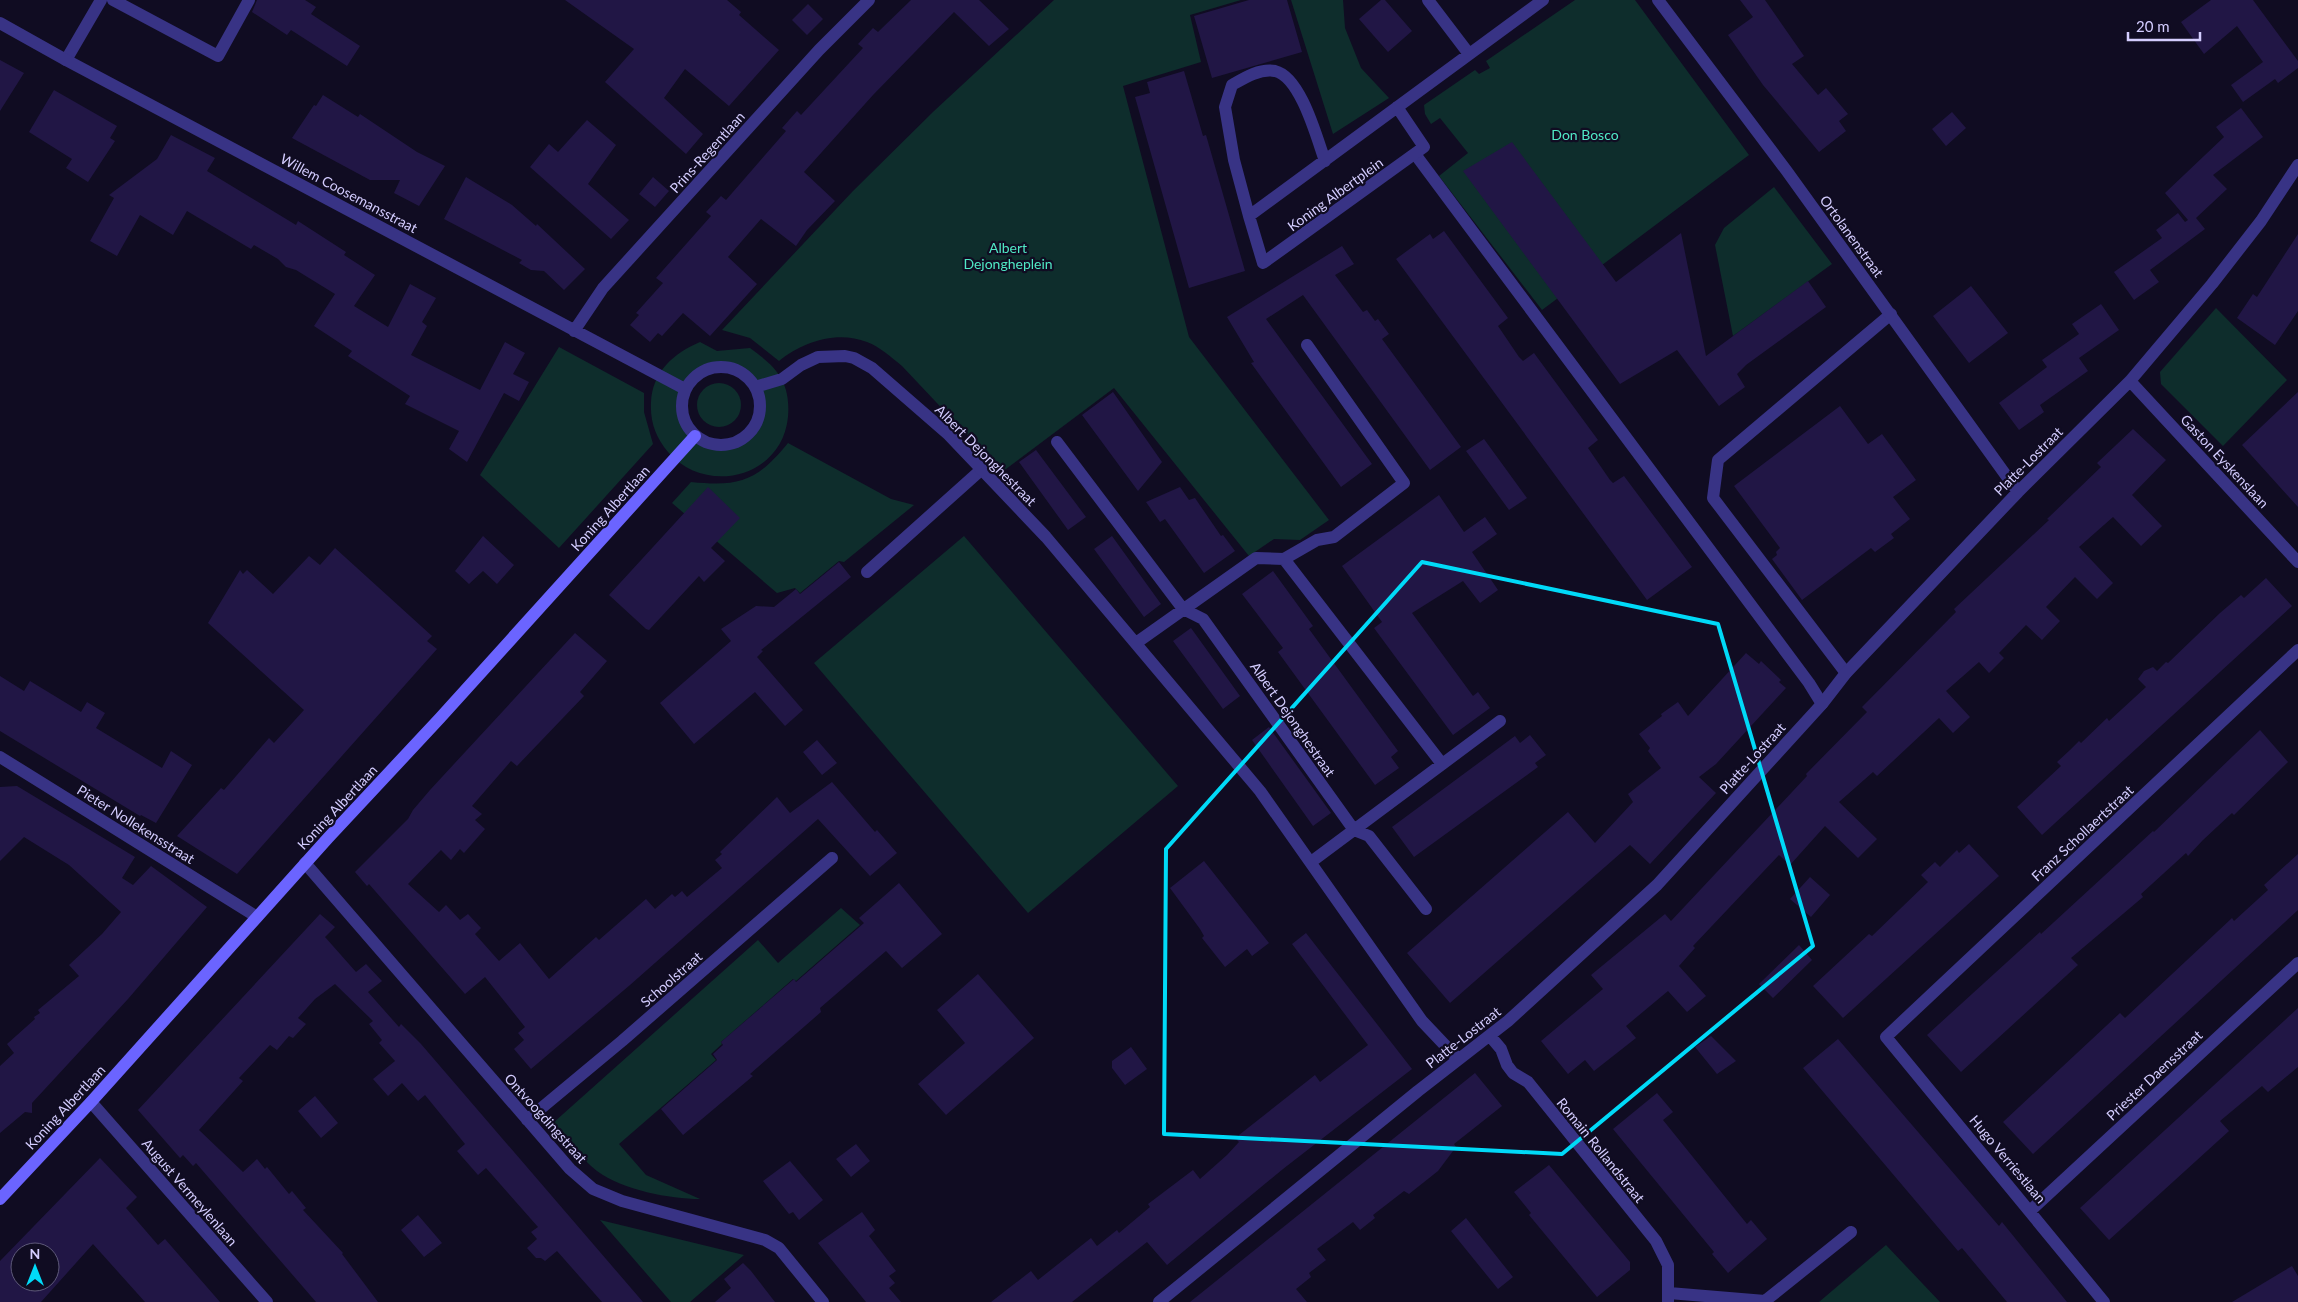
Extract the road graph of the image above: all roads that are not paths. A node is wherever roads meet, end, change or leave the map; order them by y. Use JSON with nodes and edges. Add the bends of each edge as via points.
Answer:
{"nodes":[{"id":1,"x":101,"y":0,"type":"edge"},
{"id":2,"x":113,"y":0,"type":"edge"},
{"id":3,"x":249,"y":0,"type":"edge"},
{"id":4,"x":869,"y":0,"type":"edge"},
{"id":5,"x":1428,"y":0,"type":"edge"},
{"id":6,"x":1543,"y":0,"type":"edge"},
{"id":7,"x":1658,"y":0,"type":"edge"},
{"id":8,"x":0,"y":23,"type":"edge"},
{"id":9,"x":1469,"y":54,"type":"junction"},
{"id":10,"x":66,"y":60,"type":"junction"},
{"id":11,"x":1398,"y":107,"type":"junction"},
{"id":12,"x":1415,"y":154,"type":"junction"},
{"id":13,"x":1325,"y":161,"type":"junction"},
{"id":14,"x":2298,"y":165,"type":"edge"},
{"id":15,"x":1249,"y":216,"type":"junction"},
{"id":16,"x":1891,"y":314,"type":"junction"},
{"id":17,"x":574,"y":331,"type":"junction"},
{"id":18,"x":1307,"y":345,"type":"dead end"},
{"id":19,"x":2130,"y":381,"type":"junction"},
{"id":20,"x":756,"y":387,"type":"junction"},
{"id":21,"x":685,"y":389,"type":"junction"},
{"id":22,"x":695,"y":436,"type":"junction"},
{"id":23,"x":1057,"y":442,"type":"dead end"},
{"id":24,"x":982,"y":469,"type":"junction"},
{"id":25,"x":2018,"y":492,"type":"junction"},
{"id":26,"x":1284,"y":559,"type":"junction"},
{"id":27,"x":2298,"y":562,"type":"edge"},
{"id":28,"x":867,"y":572,"type":"dead end"},
{"id":29,"x":1184,"y":609,"type":"junction"},
{"id":30,"x":1136,"y":643,"type":"junction"},
{"id":31,"x":2298,"y":650,"type":"edge"},
{"id":32,"x":1846,"y":674,"type":"junction"},
{"id":33,"x":1822,"y":704,"type":"junction"},
{"id":34,"x":1500,"y":721,"type":"dead end"},
{"id":35,"x":1,"y":758,"type":"edge"},
{"id":36,"x":1442,"y":764,"type":"junction"},
{"id":37,"x":1354,"y":830,"type":"junction"},
{"id":38,"x":832,"y":858,"type":"dead end"},
{"id":39,"x":1311,"y":862,"type":"junction"},
{"id":40,"x":305,"y":863,"type":"junction"},
{"id":41,"x":1426,"y":909,"type":"dead end"},
{"id":42,"x":257,"y":917,"type":"junction"},
{"id":43,"x":2298,"y":963,"type":"edge"},
{"id":44,"x":1490,"y":1036,"type":"junction"},
{"id":45,"x":1886,"y":1037,"type":"joint"},
{"id":46,"x":1458,"y":1059,"type":"junction"},
{"id":47,"x":91,"y":1102,"type":"junction"},
{"id":48,"x":527,"y":1120,"type":"junction"},
{"id":49,"x":0,"y":1199,"type":"edge"},
{"id":50,"x":2030,"y":1210,"type":"junction"},
{"id":51,"x":1851,"y":1232,"type":"dead end"},
{"id":52,"x":1669,"y":1297,"type":"edge"},
{"id":53,"x":267,"y":1302,"type":"edge"},
{"id":54,"x":823,"y":1302,"type":"edge"},
{"id":55,"x":1160,"y":1302,"type":"edge"},
{"id":56,"x":2104,"y":1302,"type":"edge"}],
"edges":[{"from":1,"to":10,"type":"street"},
{"from":2,"to":3,"type":"street","via":[[218,56]]},
{"from":4,"to":17,"type":"street","name":"Prins-Regentlaan","via":[[819,50],[603,288]]},
{"from":5,"to":9,"type":"street"},
{"from":6,"to":9,"type":"street"},
{"from":7,"to":16,"type":"street","name":"Ortolanenstraat"},
{"from":8,"to":10,"type":"street","name":"Willem Coosemansstraat"},
{"from":9,"to":11,"type":"street"},
{"from":10,"to":17,"type":"street","name":"Willem Coosemansstraat"},
{"from":11,"to":12,"type":"street","via":[[1424,147]]},
{"from":11,"to":13,"type":"street"},
{"from":12,"to":15,"type":"street","name":"Koning Albertplein","via":[[1263,263]]},
{"from":12,"to":33,"type":"street"},
{"from":13,"to":15,"type":"street"},
{"from":13,"to":15,"type":"street","name":"Koning Albertplein","via":[[1293,82],[1276,71],[1252,74],[1232,85],[1225,107],[1234,160]]},
{"from":14,"to":19,"type":"street","name":"Platte-Lostraat","via":[[2261,221]]},
{"from":16,"to":25,"type":"street","name":"Ortolanenstraat"},
{"from":16,"to":32,"type":"street","via":[[1718,460],[1713,498]]},
{"from":17,"to":21,"type":"street","name":"Willem Coosemansstraat"},
{"from":18,"to":26,"type":"street","via":[[1404,483],[1334,537],[1317,540]]},
{"from":19,"to":25,"type":"street","name":"Platte-Lostraat"},
{"from":19,"to":27,"type":"street","name":"Gaston Eyskenslaan"},
{"from":20,"to":21,"type":"street","via":[[735,369],[716,368],[706,369]]},
{"from":20,"to":22,"type":"street","via":[[759,414],[752,430],[739,441],[710,444]]},
{"from":20,"to":24,"type":"street","name":"Albert Dejonghestraat","via":[[782,379],[818,357],[854,358],[872,368],[949,435]]},
{"from":21,"to":22,"type":"street","via":[[681,407],[686,424]]},
{"from":22,"to":40,"type":"street","name":"Koning Albertlaan"},
{"from":23,"to":29,"type":"street","name":"Albert Dejonghestraat"},
{"from":24,"to":28,"type":"street"},
{"from":24,"to":30,"type":"street","name":"Albert Dejonghestraat"},
{"from":25,"to":32,"type":"street","name":"Platte-Lostraat"},
{"from":26,"to":29,"type":"street","via":[[1256,558]]},
{"from":26,"to":36,"type":"street"},
{"from":29,"to":30,"type":"street"},
{"from":29,"to":37,"type":"street","name":"Albert Dejonghestraat","via":[[1203,618]]},
{"from":30,"to":39,"type":"street","name":"Albert Dejonghestraat","via":[[1260,791]]},
{"from":31,"to":45,"type":"street","name":"Franz Schollaertstraat"},
{"from":32,"to":33,"type":"street","name":"Platte-Lostraat"},
{"from":33,"to":44,"type":"street","name":"Platte-Lostraat","via":[[1657,885]]},
{"from":34,"to":36,"type":"street"},
{"from":35,"to":42,"type":"street","name":"Pieter Nollekensstraat"},
{"from":36,"to":37,"type":"street"},
{"from":37,"to":39,"type":"street"},
{"from":37,"to":41,"type":"street","name":"Albert Dejonghestraat","via":[[1369,836]]},
{"from":38,"to":48,"type":"street","name":"Schoolstraat"},
{"from":39,"to":46,"type":"street","name":"Albert Dejonghestraat","via":[[1422,1020]]},
{"from":40,"to":42,"type":"street","name":"Koning Albertlaan"},
{"from":40,"to":48,"type":"street","name":"Ontvoogdingstraat"},
{"from":42,"to":47,"type":"street","name":"Koning Albertlaan"},
{"from":43,"to":50,"type":"street","name":"Priester Daensstraat"},
{"from":44,"to":46,"type":"street","name":"Platte-Lostraat"},
{"from":44,"to":52,"type":"street","name":"Romain Rollandstraat","via":[[1507,1065],[1528,1082],[1656,1241],[1668,1265]]},
{"from":45,"to":50,"type":"street","name":"Hugo Verriestlaan"},
{"from":46,"to":55,"type":"street","name":"Platte-Lostraat"},
{"from":47,"to":49,"type":"street","name":"Koning Albertlaan"},
{"from":47,"to":53,"type":"street","name":"August Vermeylenlaan"},
{"from":48,"to":54,"type":"street","name":"Ontvoogdingstraat","via":[[570,1169],[593,1189],[622,1201],[765,1240],[779,1248]]},
{"from":50,"to":56,"type":"street","name":"Hugo Verriestlaan"},
{"from":51,"to":52,"type":"street","name":"Romain Rollandstraat","via":[[1765,1301]]}]}
